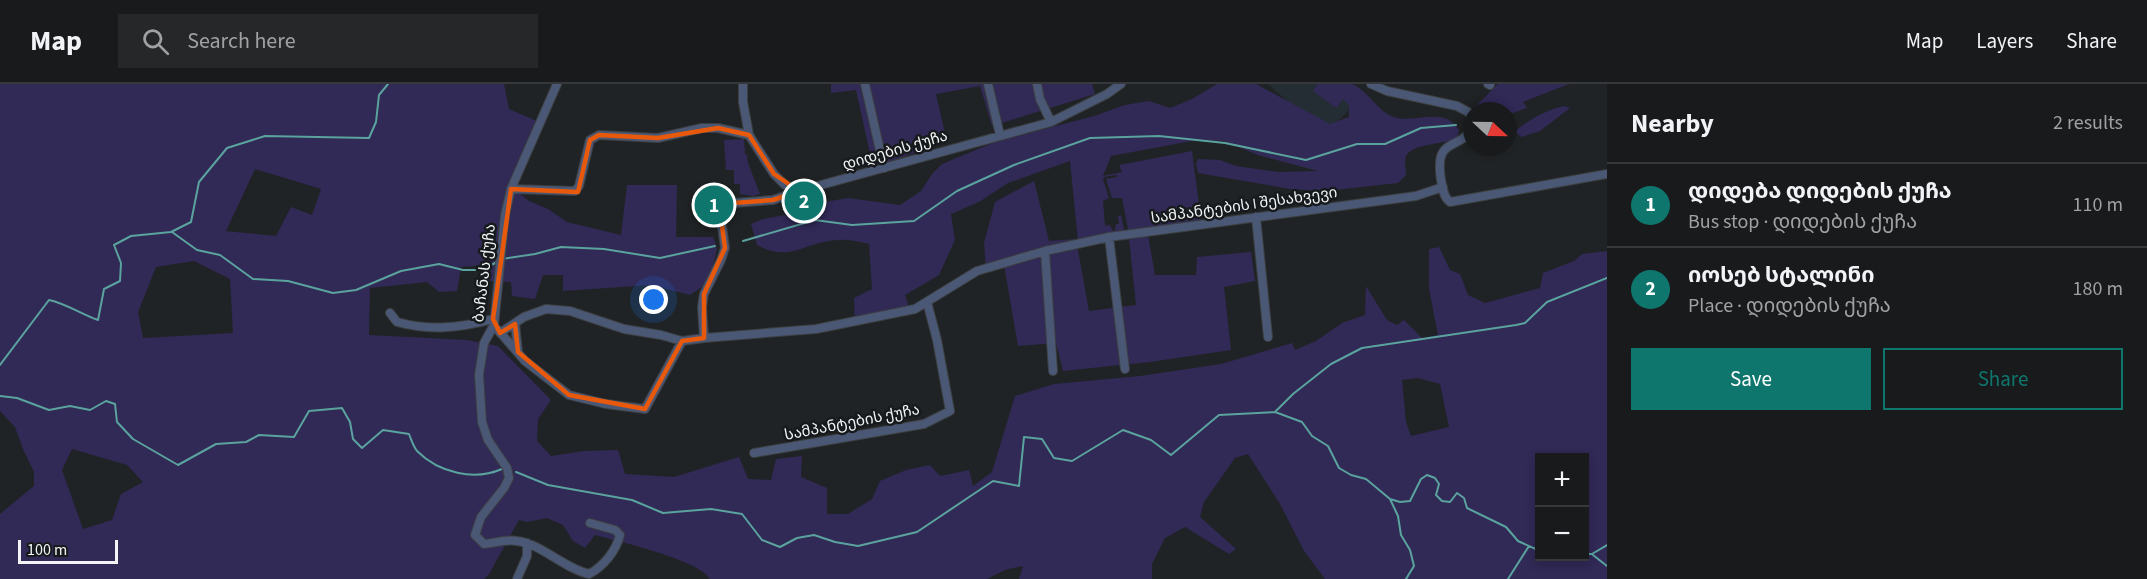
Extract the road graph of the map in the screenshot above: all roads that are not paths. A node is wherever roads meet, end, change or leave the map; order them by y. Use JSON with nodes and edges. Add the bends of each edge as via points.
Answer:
{"nodes":[{"id":1,"x":556,"y":84,"type":"edge"},
{"id":2,"x":743,"y":84,"type":"edge"},
{"id":3,"x":865,"y":84,"type":"edge"},
{"id":4,"x":988,"y":84,"type":"edge"},
{"id":5,"x":1037,"y":84,"type":"edge"},
{"id":6,"x":1104,"y":84,"type":"edge"},
{"id":7,"x":1121,"y":84,"type":"edge"},
{"id":8,"x":1371,"y":84,"type":"edge"},
{"id":9,"x":1107,"y":94,"type":"junction"},
{"id":10,"x":1463,"y":109,"type":"edge"},
{"id":11,"x":1052,"y":122,"type":"junction"},
{"id":12,"x":749,"y":135,"type":"junction"},
{"id":13,"x":1000,"y":135,"type":"junction"},
{"id":14,"x":1463,"y":137,"type":"edge"},
{"id":15,"x":884,"y":168,"type":"junction"},
{"id":16,"x":1607,"y":174,"type":"edge"},
{"id":17,"x":1443,"y":187,"type":"junction"},
{"id":18,"x":510,"y":189,"type":"junction"},
{"id":19,"x":799,"y":191,"type":"junction"},
{"id":20,"x":1256,"y":217,"type":"junction"},
{"id":21,"x":1109,"y":237,"type":"junction"},
{"id":22,"x":1045,"y":251,"type":"junction"},
{"id":23,"x":927,"y":302,"type":"junction"},
{"id":24,"x":390,"y":313,"type":"dead end"},
{"id":25,"x":493,"y":322,"type":"junction"},
{"id":26,"x":515,"y":324,"type":"junction"},
{"id":27,"x":500,"y":333,"type":"junction"},
{"id":28,"x":1268,"y":337,"type":"dead end"},
{"id":29,"x":704,"y":338,"type":"junction"},
{"id":30,"x":682,"y":342,"type":"junction"},
{"id":31,"x":518,"y":352,"type":"junction"},
{"id":32,"x":1125,"y":369,"type":"dead end"},
{"id":33,"x":1053,"y":371,"type":"dead end"},
{"id":34,"x":754,"y":453,"type":"dead end"},
{"id":35,"x":590,"y":523,"type":"dead end"},
{"id":36,"x":527,"y":543,"type":"junction"},
{"id":37,"x":517,"y":579,"type":"edge"}],
"edges":[{"from":1,"to":18,"type":"street","name":"ბაჩანას ქუჩა"},
{"from":2,"to":12,"type":"street"},
{"from":3,"to":15,"type":"street"},
{"from":4,"to":13,"type":"street"},
{"from":5,"to":11,"type":"street"},
{"from":6,"to":9,"type":"street"},
{"from":7,"to":9,"type":"street","name":"დიდების ქუჩა"},
{"from":8,"to":10,"type":"street"},
{"from":9,"to":11,"type":"street","name":"დიდების ქუჩა"},
{"from":11,"to":13,"type":"street","name":"დიდების ქუჩა"},
{"from":12,"to":18,"type":"street","via":[[718,128],[658,138],[599,135],[590,140],[575,191]]},
{"from":12,"to":19,"type":"street","via":[[774,174]]},
{"from":13,"to":15,"type":"street","name":"დიდების ქუჩა"},
{"from":14,"to":17,"type":"street","via":[[1446,147],[1440,158]]},
{"from":15,"to":19,"type":"street","name":"დიდების ქუჩა"},
{"from":16,"to":17,"type":"street","via":[[1450,202]]},
{"from":17,"to":20,"type":"street","name":"სამპანტების I შესახვევი","via":[[1416,196]]},
{"from":18,"to":25,"type":"street","name":"ბაჩანას ქუჩა"},
{"from":19,"to":29,"type":"street","name":"დიდების ქუჩა","via":[[773,200],[734,203],[720,211],[725,248],[704,294]]},
{"from":20,"to":21,"type":"street","name":"სამპანტების I შესახვევი"},
{"from":20,"to":28,"type":"street"},
{"from":21,"to":22,"type":"street","name":"სამპანტების I შესახვევი"},
{"from":21,"to":32,"type":"street"},
{"from":22,"to":23,"type":"street","name":"სამპანტების I შესახვევი","via":[[977,271]]},
{"from":22,"to":33,"type":"street"},
{"from":23,"to":29,"type":"street","via":[[915,309],[816,329]]},
{"from":23,"to":34,"type":"street","name":"სამპანტების ქუჩა","via":[[950,411],[924,424]]},
{"from":24,"to":25,"type":"street","via":[[397,322],[435,329]]},
{"from":25,"to":27,"type":"street"},
{"from":25,"to":36,"type":"street","name":"ბაჩანას ქუჩა","via":[[484,343],[479,375],[482,422],[488,440],[507,468],[508,478],[481,517],[475,535],[484,544]]},
{"from":26,"to":27,"type":"street"},
{"from":26,"to":30,"type":"street","via":[[546,309],[570,311]]},
{"from":26,"to":31,"type":"street"},
{"from":27,"to":31,"type":"street"},
{"from":29,"to":30,"type":"street"},
{"from":30,"to":31,"type":"street","via":[[645,409],[569,395]]},
{"from":35,"to":36,"type":"street","name":"ბაჩანას ქუჩა","via":[[620,535],[598,569],[589,574],[575,571]]},
{"from":36,"to":37,"type":"street","via":[[527,556]]}]}
